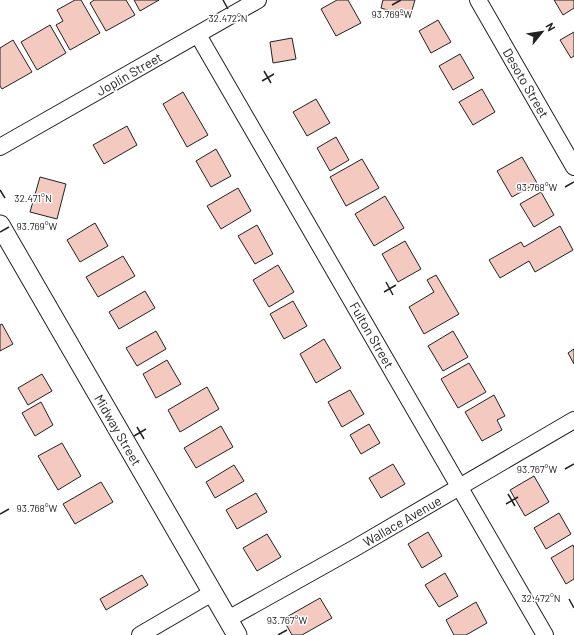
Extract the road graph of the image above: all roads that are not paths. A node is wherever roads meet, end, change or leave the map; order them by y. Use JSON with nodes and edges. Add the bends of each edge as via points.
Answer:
{"nodes":[{"id":1,"x":258,"y":0,"type":"edge"},
{"id":2,"x":478,"y":0,"type":"edge"},
{"id":3,"x":198,"y":35,"type":"junction"},
{"id":4,"x":0,"y":147,"type":"edge"},
{"id":5,"x":574,"y":167,"type":"edge"},
{"id":6,"x":0,"y":225,"type":"edge"},
{"id":7,"x":574,"y":420,"type":"edge"},
{"id":8,"x":460,"y":487,"type":"junction"},
{"id":9,"x":212,"y":593,"type":"junction"},
{"id":10,"x":232,"y":627,"type":"edge"},
{"id":11,"x":140,"y":635,"type":"edge"},
{"id":12,"x":545,"y":635,"type":"edge"}],
"edges":[{"from":1,"to":3,"type":"street","name":"Joplin Street"},
{"from":2,"to":5,"type":"street","name":"Desoto Street"},
{"from":3,"to":4,"type":"street","name":"Joplin Street"},
{"from":3,"to":8,"type":"street","name":"Fulton Street"},
{"from":6,"to":9,"type":"street","name":"Midway Street"},
{"from":7,"to":8,"type":"street","name":"Wallace Avenue"},
{"from":8,"to":10,"type":"street","name":"Wallace Avenue","via":[[355,548]]},
{"from":8,"to":12,"type":"street","name":"Fulton Street"},
{"from":9,"to":10,"type":"street","name":"Midway Street"},
{"from":9,"to":11,"type":"street"}]}
